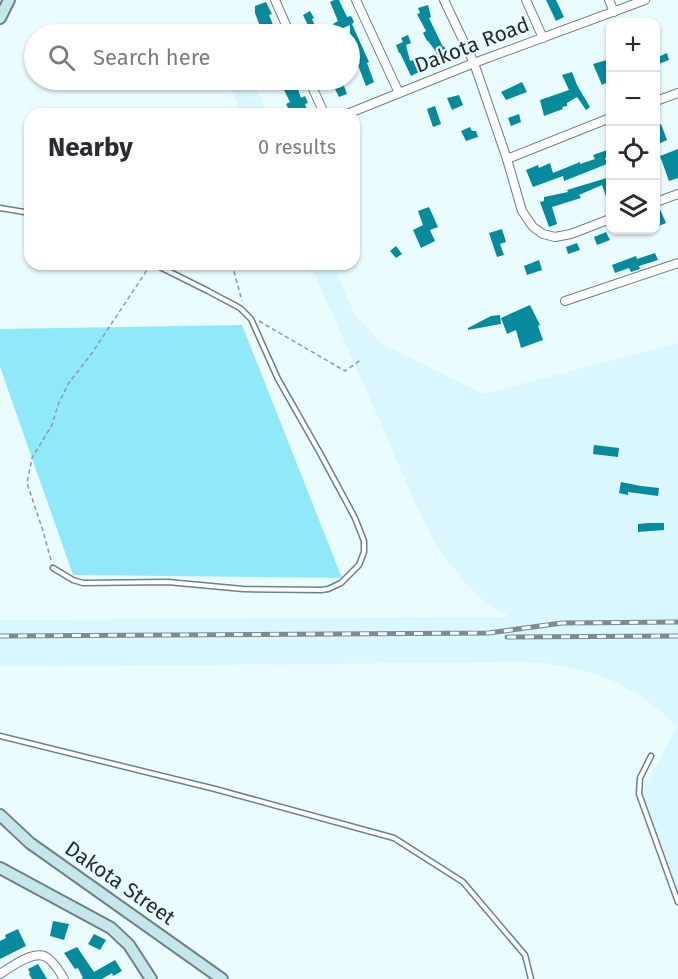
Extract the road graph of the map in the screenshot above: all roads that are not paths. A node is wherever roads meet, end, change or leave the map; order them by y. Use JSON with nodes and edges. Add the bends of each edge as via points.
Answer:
{"nodes":[{"id":1,"x":9,"y":0,"type":"edge"},
{"id":2,"x":275,"y":0,"type":"edge"},
{"id":3,"x":356,"y":0,"type":"edge"},
{"id":4,"x":444,"y":0,"type":"edge"},
{"id":5,"x":526,"y":0,"type":"edge"},
{"id":6,"x":609,"y":0,"type":"edge"},
{"id":7,"x":645,"y":0,"type":"edge"},
{"id":8,"x":614,"y":12,"type":"junction"},
{"id":9,"x":0,"y":18,"type":"edge"},
{"id":10,"x":286,"y":24,"type":"edge"},
{"id":11,"x":543,"y":38,"type":"junction"},
{"id":12,"x":474,"y":63,"type":"junction"},
{"id":13,"x":314,"y":90,"type":"edge"},
{"id":14,"x":399,"y":93,"type":"junction"},
{"id":15,"x":678,"y":93,"type":"edge"},
{"id":16,"x":660,"y":100,"type":"edge"},
{"id":17,"x":323,"y":108,"type":"edge"},
{"id":18,"x":360,"y":109,"type":"edge"},
{"id":19,"x":606,"y":120,"type":"edge"},
{"id":20,"x":507,"y":159,"type":"junction"},
{"id":21,"x":678,"y":194,"type":"edge"},
{"id":22,"x":660,"y":201,"type":"edge"},
{"id":23,"x":0,"y":208,"type":"edge"},
{"id":24,"x":24,"y":212,"type":"edge"},
{"id":25,"x":606,"y":221,"type":"edge"},
{"id":26,"x":678,"y":263,"type":"edge"},
{"id":27,"x":165,"y":270,"type":"edge"},
{"id":28,"x":565,"y":301,"type":"dead end"},
{"id":29,"x":52,"y":568,"type":"road end"},
{"id":30,"x":0,"y":736,"type":"edge"},
{"id":31,"x":651,"y":756,"type":"dead end"},
{"id":32,"x":0,"y":815,"type":"edge"},
{"id":33,"x":0,"y":868,"type":"edge"},
{"id":34,"x":678,"y":902,"type":"edge"},
{"id":35,"x":0,"y":974,"type":"edge"},
{"id":36,"x":64,"y":979,"type":"edge"},
{"id":37,"x":151,"y":979,"type":"edge"},
{"id":38,"x":222,"y":979,"type":"edge"},
{"id":39,"x":531,"y":979,"type":"edge"}],
"edges":[{"from":1,"to":9,"type":"street"},
{"from":2,"to":10,"type":"street"},
{"from":3,"to":14,"type":"street"},
{"from":4,"to":12,"type":"street"},
{"from":5,"to":11,"type":"street"},
{"from":6,"to":8,"type":"street"},
{"from":7,"to":8,"type":"street","name":"Dakota Road"},
{"from":8,"to":11,"type":"street","name":"Dakota Road"},
{"from":11,"to":12,"type":"street","name":"Dakota Road"},
{"from":12,"to":14,"type":"street","name":"Dakota Road"},
{"from":12,"to":20,"type":"street"},
{"from":13,"to":17,"type":"street"},
{"from":14,"to":18,"type":"street","name":"Dakota Road"},
{"from":15,"to":16,"type":"street"},
{"from":19,"to":20,"type":"street"},
{"from":20,"to":25,"type":"street","via":[[522,211],[543,234],[571,234]]},
{"from":21,"to":22,"type":"street"},
{"from":23,"to":24,"type":"lane"},
{"from":26,"to":28,"type":"street"},
{"from":27,"to":29,"type":"lane","via":[[240,308],[255,325],[278,379],[355,518],[364,552],[359,565],[336,587],[304,591],[168,582],[83,583]]},
{"from":30,"to":39,"type":"lane","via":[[394,838],[464,882],[525,955]]},
{"from":31,"to":34,"type":"lane","via":[[640,778],[639,794]]},
{"from":32,"to":38,"type":"street","name":"Dakota Street","via":[[30,843]]},
{"from":33,"to":37,"type":"street","via":[[111,928],[129,945]]},
{"from":35,"to":36,"type":"street","via":[[32,956],[44,955]]}]}
